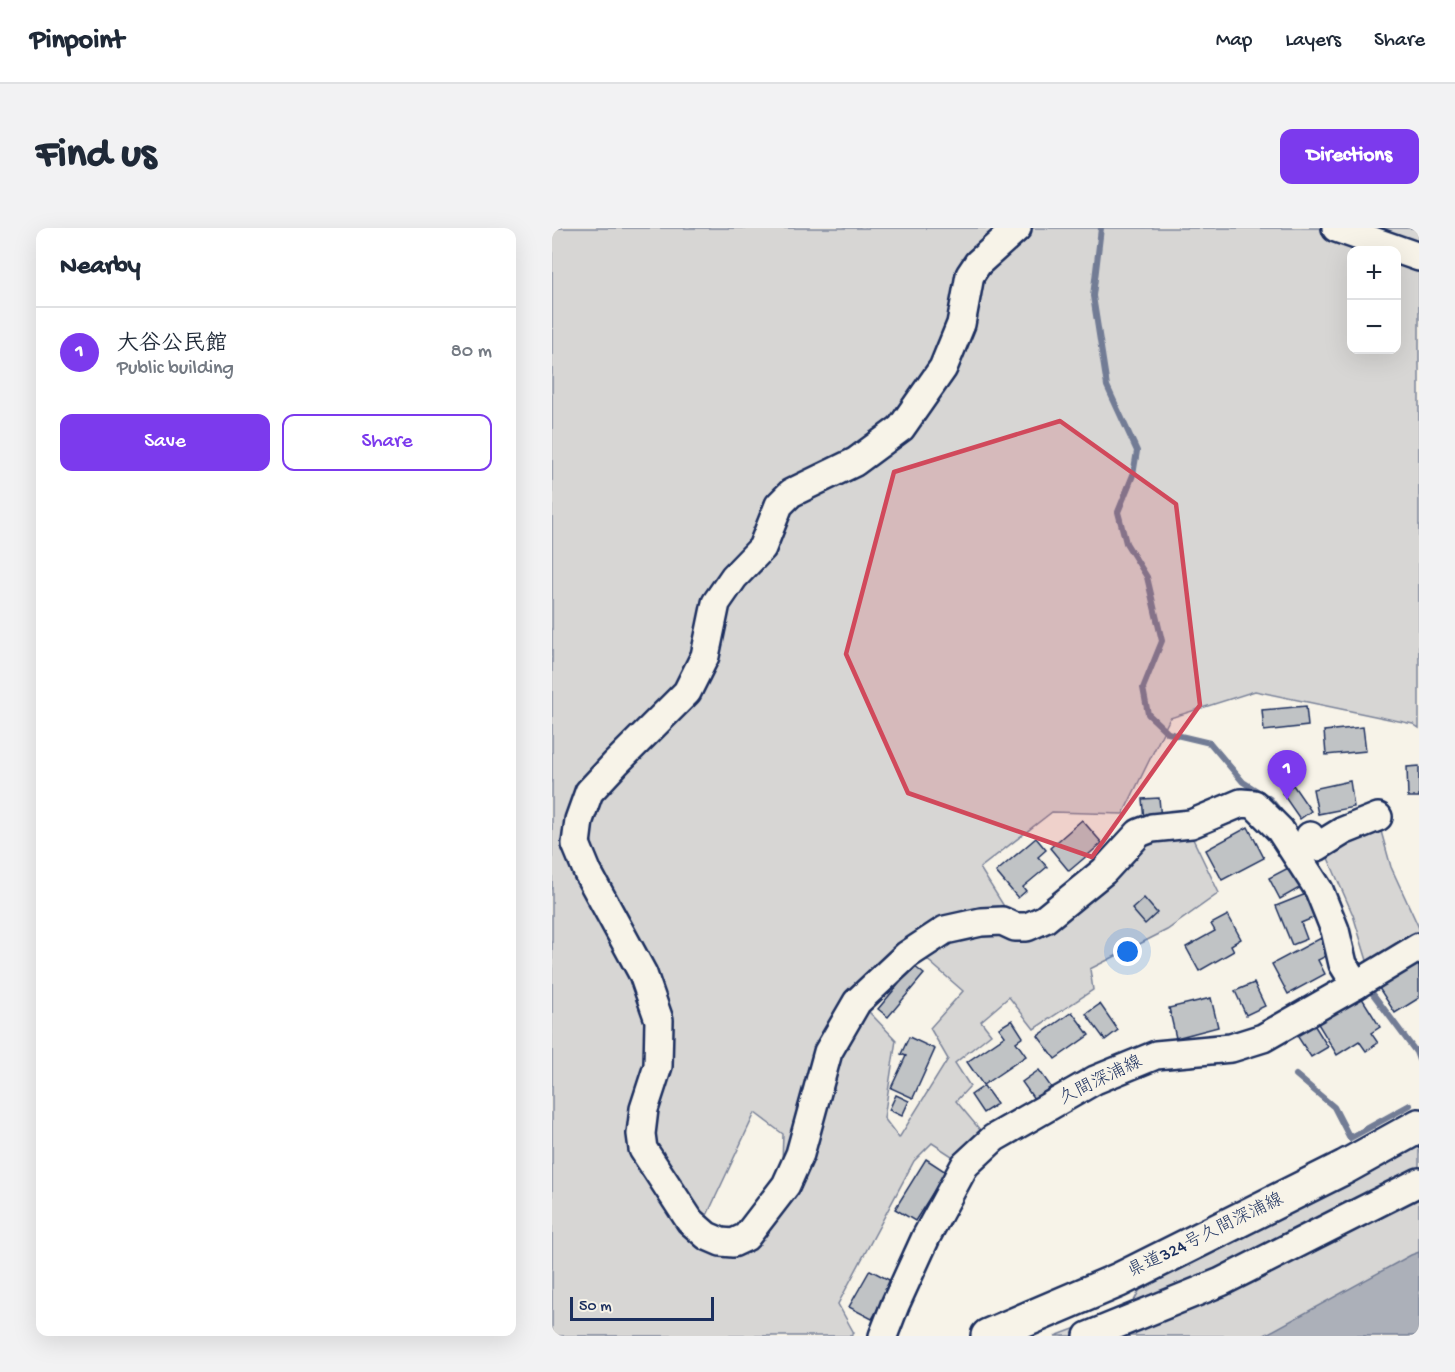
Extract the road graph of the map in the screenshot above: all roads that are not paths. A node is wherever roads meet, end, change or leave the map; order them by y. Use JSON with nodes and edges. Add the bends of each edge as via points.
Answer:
{"nodes":[{"id":1,"x":1017,"y":228,"type":"edge"},
{"id":2,"x":1336,"y":228,"type":"edge"},
{"id":3,"x":1419,"y":257,"type":"edge"},
{"id":4,"x":1378,"y":817,"type":"dead end"},
{"id":5,"x":1311,"y":836,"type":"dead end"},
{"id":6,"x":1419,"y":947,"type":"edge"},
{"id":7,"x":1356,"y":985,"type":"junction"},
{"id":8,"x":1419,"y":1126,"type":"edge"},
{"id":9,"x":1419,"y":1182,"type":"edge"},
{"id":10,"x":883,"y":1336,"type":"edge"},
{"id":11,"x":988,"y":1336,"type":"edge"},
{"id":12,"x":1088,"y":1336,"type":"edge"}],
"edges":[{"from":1,"to":7,"type":"street","via":[[970,275],[961,324],[943,368],[901,428],[855,462],[791,493],[779,505],[762,548],[716,603],[705,656],[687,692],[589,792],[576,844],[643,974],[659,1020],[658,1066],[644,1109],[642,1149],[690,1221],[707,1236],[733,1243],[746,1237],[786,1185],[801,1154],[828,1052],[857,1002],[907,955],[945,930],[1002,921],[1027,927],[1045,919],[1104,871],[1139,833],[1191,824],[1241,803],[1254,804],[1280,830],[1319,890],[1343,964]]},
{"from":2,"to":3,"type":"street"},
{"from":4,"to":5,"type":"street","via":[[1317,847]]},
{"from":6,"to":7,"type":"street","name":"久間深浦線"},
{"from":7,"to":10,"type":"street","name":"久間深浦線","via":[[1263,1038],[1231,1048],[1156,1055],[1095,1080],[993,1138],[965,1165],[926,1237]]},
{"from":8,"to":11,"type":"main road","name":"県道324号久間深浦線","via":[[1346,1167],[1119,1280]]},
{"from":9,"to":12,"type":"street","via":[[1221,1282]]}]}
